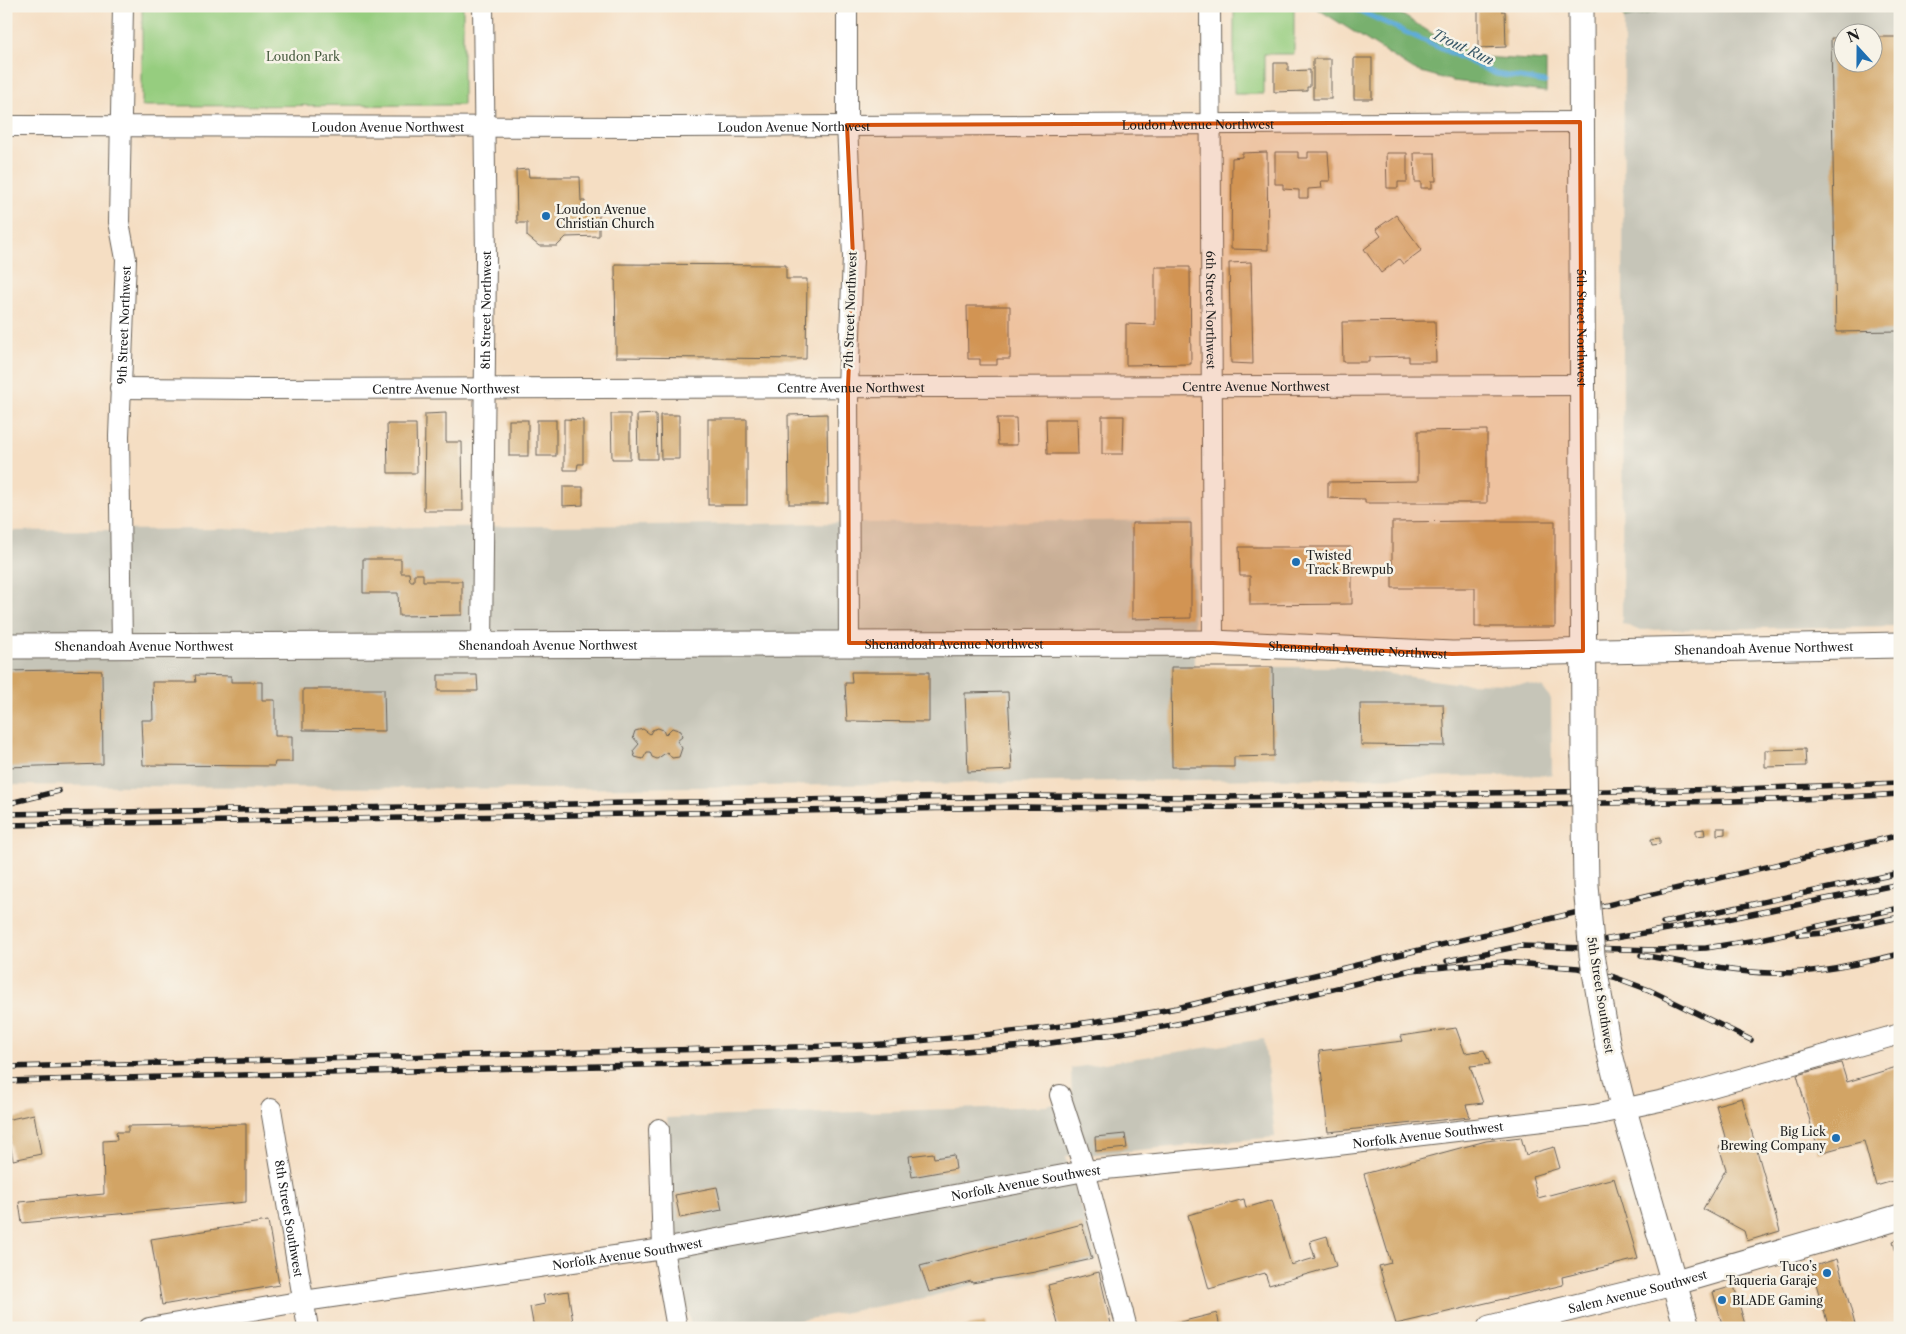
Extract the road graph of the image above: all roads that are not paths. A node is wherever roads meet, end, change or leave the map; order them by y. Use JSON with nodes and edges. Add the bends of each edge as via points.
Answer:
{"nodes":[{"id":1,"x":122,"y":6,"type":"edge"},
{"id":2,"x":483,"y":6,"type":"edge"},
{"id":3,"x":847,"y":6,"type":"edge"},
{"id":4,"x":1210,"y":6,"type":"edge"},
{"id":5,"x":1581,"y":6,"type":"edge"},
{"id":6,"x":1580,"y":122,"type":"junction"},
{"id":7,"x":1210,"y":124,"type":"junction"},
{"id":8,"x":847,"y":125,"type":"junction"},
{"id":9,"x":6,"y":126,"type":"edge"},
{"id":10,"x":483,"y":126,"type":"junction"},
{"id":11,"x":120,"y":127,"type":"junction"},
{"id":12,"x":1210,"y":385,"type":"junction"},
{"id":13,"x":1583,"y":385,"type":"junction"},
{"id":14,"x":848,"y":387,"type":"junction"},
{"id":15,"x":120,"y":388,"type":"junction"},
{"id":16,"x":484,"y":388,"type":"junction"},
{"id":17,"x":850,"y":643,"type":"junction"},
{"id":18,"x":1212,"y":643,"type":"junction"},
{"id":19,"x":482,"y":644,"type":"junction"},
{"id":20,"x":1900,"y":645,"type":"edge"},
{"id":21,"x":6,"y":646,"type":"edge"},
{"id":22,"x":122,"y":646,"type":"junction"},
{"id":23,"x":1583,"y":651,"type":"junction"},
{"id":24,"x":1900,"y":1034,"type":"edge"},
{"id":25,"x":1060,"y":1094,"type":"dead end"},
{"id":26,"x":271,"y":1109,"type":"dead end"},
{"id":27,"x":1624,"y":1110,"type":"junction"},
{"id":28,"x":659,"y":1129,"type":"dead end"},
{"id":29,"x":1085,"y":1171,"type":"junction"},
{"id":30,"x":1900,"y":1217,"type":"edge"},
{"id":31,"x":663,"y":1249,"type":"junction"},
{"id":32,"x":1673,"y":1283,"type":"junction"},
{"id":33,"x":304,"y":1301,"type":"junction"},
{"id":34,"x":149,"y":1328,"type":"edge"},
{"id":35,"x":308,"y":1328,"type":"edge"},
{"id":36,"x":677,"y":1328,"type":"edge"},
{"id":37,"x":1127,"y":1328,"type":"edge"},
{"id":38,"x":1490,"y":1328,"type":"edge"},
{"id":39,"x":1687,"y":1328,"type":"edge"}],
"edges":[{"from":1,"to":11,"type":"street","name":"9th Street Northwest"},
{"from":2,"to":10,"type":"street","name":"8th Street Northwest"},
{"from":3,"to":8,"type":"street","name":"7th Street Northwest"},
{"from":4,"to":7,"type":"street","name":"6th Street Northwest"},
{"from":5,"to":6,"type":"street","name":"5th Street Northwest"},
{"from":6,"to":7,"type":"street","name":"Loudon Avenue Northwest"},
{"from":6,"to":13,"type":"street","name":"5th Street Northwest"},
{"from":7,"to":8,"type":"street","name":"Loudon Avenue Northwest"},
{"from":7,"to":12,"type":"street","name":"6th Street Northwest"},
{"from":8,"to":10,"type":"street","name":"Loudon Avenue Northwest"},
{"from":8,"to":14,"type":"street","name":"7th Street Northwest","via":[[852,257]]},
{"from":9,"to":11,"type":"street","name":"Loudon Avenue Northwest"},
{"from":10,"to":11,"type":"street","name":"Loudon Avenue Northwest"},
{"from":10,"to":16,"type":"street","name":"8th Street Northwest"},
{"from":11,"to":15,"type":"street","name":"9th Street Northwest","via":[[119,222],[126,259]]},
{"from":12,"to":13,"type":"street","name":"Centre Avenue Northwest"},
{"from":12,"to":14,"type":"street","name":"Centre Avenue Northwest"},
{"from":12,"to":18,"type":"street","name":"6th Street Northwest"},
{"from":13,"to":23,"type":"street","name":"5th Street Northwest"},
{"from":14,"to":16,"type":"street","name":"Centre Avenue Northwest"},
{"from":14,"to":17,"type":"street","name":"7th Street Northwest"},
{"from":15,"to":16,"type":"street","name":"Centre Avenue Northwest"},
{"from":15,"to":22,"type":"street","name":"9th Street Northwest"},
{"from":16,"to":19,"type":"street","name":"8th Street Northwest"},
{"from":17,"to":18,"type":"street","name":"Shenandoah Avenue Northwest"},
{"from":17,"to":19,"type":"street","name":"Shenandoah Avenue Northwest"},
{"from":18,"to":23,"type":"street","name":"Shenandoah Avenue Northwest","via":[[1452,654]]},
{"from":19,"to":22,"type":"street","name":"Shenandoah Avenue Northwest"},
{"from":20,"to":23,"type":"street","name":"Shenandoah Avenue Northwest"},
{"from":21,"to":22,"type":"street","name":"Shenandoah Avenue Northwest"},
{"from":23,"to":27,"type":"street","name":"5th Street Southwest","bridge":true,"via":[[1586,885],[1590,938],[1608,1046]]},
{"from":24,"to":27,"type":"street","name":"Norfolk Avenue Southwest"},
{"from":25,"to":29,"type":"street"},
{"from":26,"to":33,"type":"street","name":"8th Street Southwest"},
{"from":27,"to":29,"type":"street","name":"Norfolk Avenue Southwest","via":[[1278,1152]]},
{"from":27,"to":32,"type":"street","name":"5th Street Southwest"},
{"from":28,"to":31,"type":"street"},
{"from":29,"to":31,"type":"street","name":"Norfolk Avenue Southwest"},
{"from":29,"to":37,"type":"street"},
{"from":30,"to":32,"type":"street","name":"Salem Avenue Southwest"},
{"from":31,"to":33,"type":"street","name":"Norfolk Avenue Southwest"},
{"from":31,"to":36,"type":"street"},
{"from":32,"to":38,"type":"street","name":"Salem Avenue Southwest"},
{"from":32,"to":39,"type":"street","name":"5th Street Southwest"},
{"from":33,"to":34,"type":"street","name":"Norfolk Avenue Southwest"},
{"from":33,"to":35,"type":"street","name":"8th Street Southwest"}]}
